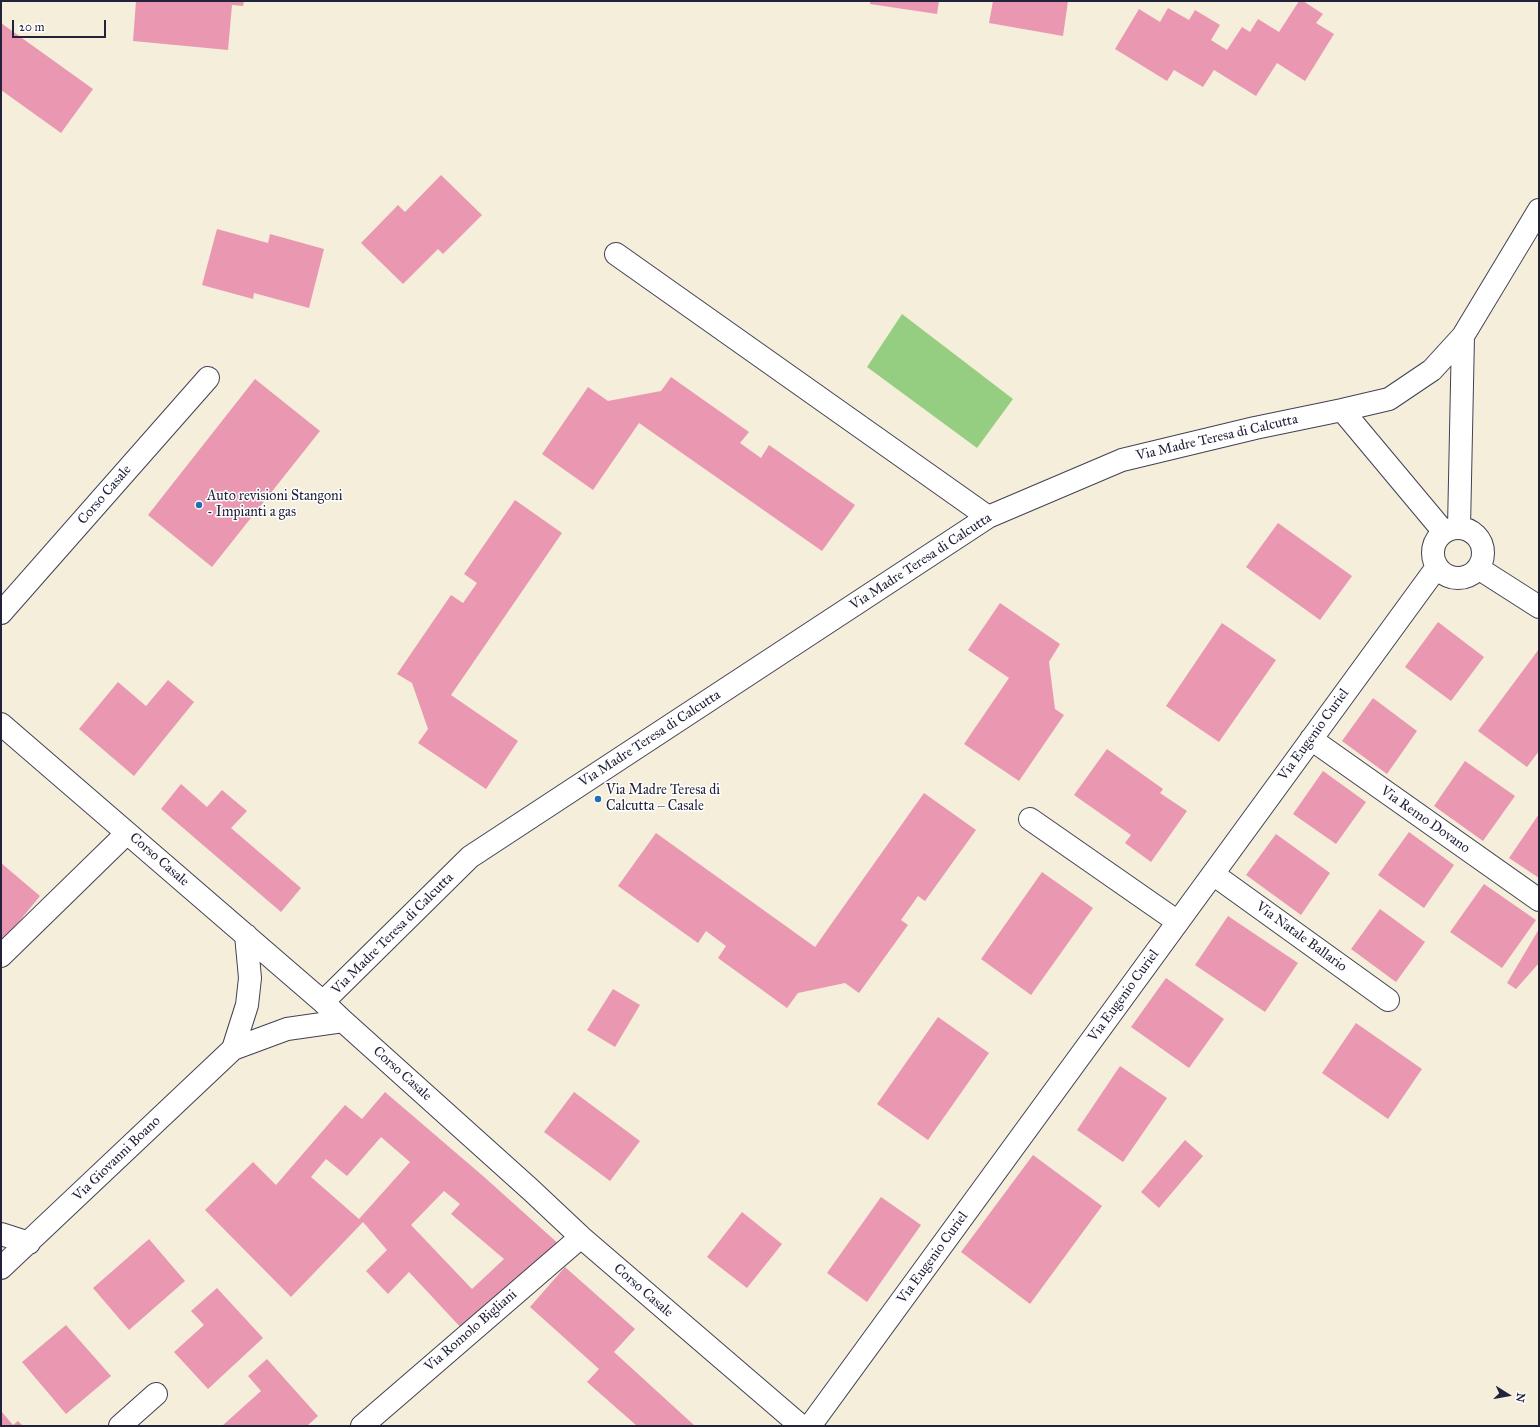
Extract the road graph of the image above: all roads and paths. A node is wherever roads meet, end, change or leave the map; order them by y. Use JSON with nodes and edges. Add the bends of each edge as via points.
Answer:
{"nodes":[{"id":1,"x":1539,"y":210,"type":"edge"},
{"id":2,"x":616,"y":254,"type":"dead end"},
{"id":3,"x":1463,"y":336,"type":"junction"},
{"id":4,"x":208,"y":378,"type":"dead end"},
{"id":5,"x":1342,"y":410,"type":"junction"},
{"id":6,"x":988,"y":517,"type":"junction"},
{"id":7,"x":1452,"y":530,"type":"junction"},
{"id":8,"x":1437,"y":567,"type":"junction"},
{"id":9,"x":1478,"y":568,"type":"junction"},
{"id":10,"x":1539,"y":607,"type":"edge"},
{"id":11,"x":1,"y":613,"type":"edge"},
{"id":12,"x":1,"y":724,"type":"edge"},
{"id":13,"x":1311,"y":740,"type":"junction"},
{"id":14,"x":1030,"y":819,"type":"dead end"},
{"id":15,"x":127,"y":832,"type":"junction"},
{"id":16,"x":1213,"y":874,"type":"junction"},
{"id":17,"x":1539,"y":900,"type":"edge"},
{"id":18,"x":1178,"y":922,"type":"junction"},
{"id":19,"x":246,"y":935,"type":"junction"},
{"id":20,"x":1,"y":956,"type":"edge"},
{"id":21,"x":1388,"y":1000,"type":"dead end"},
{"id":22,"x":324,"y":1002,"type":"junction"},
{"id":23,"x":343,"y":1021,"type":"junction"},
{"id":24,"x":233,"y":1049,"type":"junction"},
{"id":25,"x":1,"y":1234,"type":"edge"},
{"id":26,"x":581,"y":1237,"type":"junction"},
{"id":27,"x":29,"y":1243,"type":"junction"},
{"id":28,"x":1,"y":1268,"type":"edge"},
{"id":29,"x":156,"y":1394,"type":"dead end"},
{"id":30,"x":120,"y":1426,"type":"edge"},
{"id":31,"x":362,"y":1426,"type":"edge"},
{"id":32,"x":802,"y":1426,"type":"edge"},
{"id":33,"x":810,"y":1426,"type":"edge"}],
"edges":[{"from":1,"to":3,"type":"street","name":"Via Madre Teresa di Calcutta"},
{"from":2,"to":6,"type":"street"},
{"from":3,"to":5,"type":"street","name":"Via Madre Teresa di Calcutta","via":[[1432,370],[1389,399]]},
{"from":3,"to":7,"type":"street"},
{"from":4,"to":11,"type":"street","name":"Corso Casale"},
{"from":5,"to":6,"type":"street","name":"Via Madre Teresa di Calcutta","via":[[1122,460]]},
{"from":5,"to":7,"type":"street"},
{"from":6,"to":22,"type":"street","name":"Via Madre Teresa di Calcutta","via":[[470,857]]},
{"from":7,"to":8,"type":"street","via":[[1438,537],[1433,552]]},
{"from":7,"to":9,"type":"street","via":[[1467,529],[1479,539],[1483,554]]},
{"from":8,"to":9,"type":"street","via":[[1442,573],[1457,578],[1472,574]]},
{"from":8,"to":13,"type":"street","name":"Via Eugenio Curiel"},
{"from":9,"to":10,"type":"street"},
{"from":12,"to":15,"type":"street","name":"Corso Casale"},
{"from":13,"to":16,"type":"street","name":"Via Eugenio Curiel"},
{"from":13,"to":17,"type":"street","name":"Via Remo Dovano"},
{"from":14,"to":18,"type":"street"},
{"from":15,"to":19,"type":"street","name":"Corso Casale"},
{"from":15,"to":20,"type":"street"},
{"from":16,"to":18,"type":"street","name":"Via Eugenio Curiel"},
{"from":16,"to":21,"type":"street","name":"Via Natale Ballario"},
{"from":18,"to":33,"type":"street","name":"Via Eugenio Curiel"},
{"from":19,"to":22,"type":"street","name":"Corso Casale"},
{"from":19,"to":24,"type":"street","name":"Via Giovanni Boano","via":[[250,978],[247,1005]]},
{"from":22,"to":23,"type":"street","name":"Corso Casale"},
{"from":23,"to":24,"type":"street","name":"Via Giovanni Boano","via":[[287,1029]]},
{"from":23,"to":26,"type":"street","name":"Corso Casale"},
{"from":24,"to":27,"type":"street","name":"Via Giovanni Boano"},
{"from":25,"to":27,"type":"street"},
{"from":26,"to":31,"type":"street","name":"Via Romolo Bigliani"},
{"from":26,"to":32,"type":"street","name":"Corso Casale"},
{"from":27,"to":28,"type":"street","name":"Via Giovanni Boano"},
{"from":29,"to":30,"type":"street"}]}
